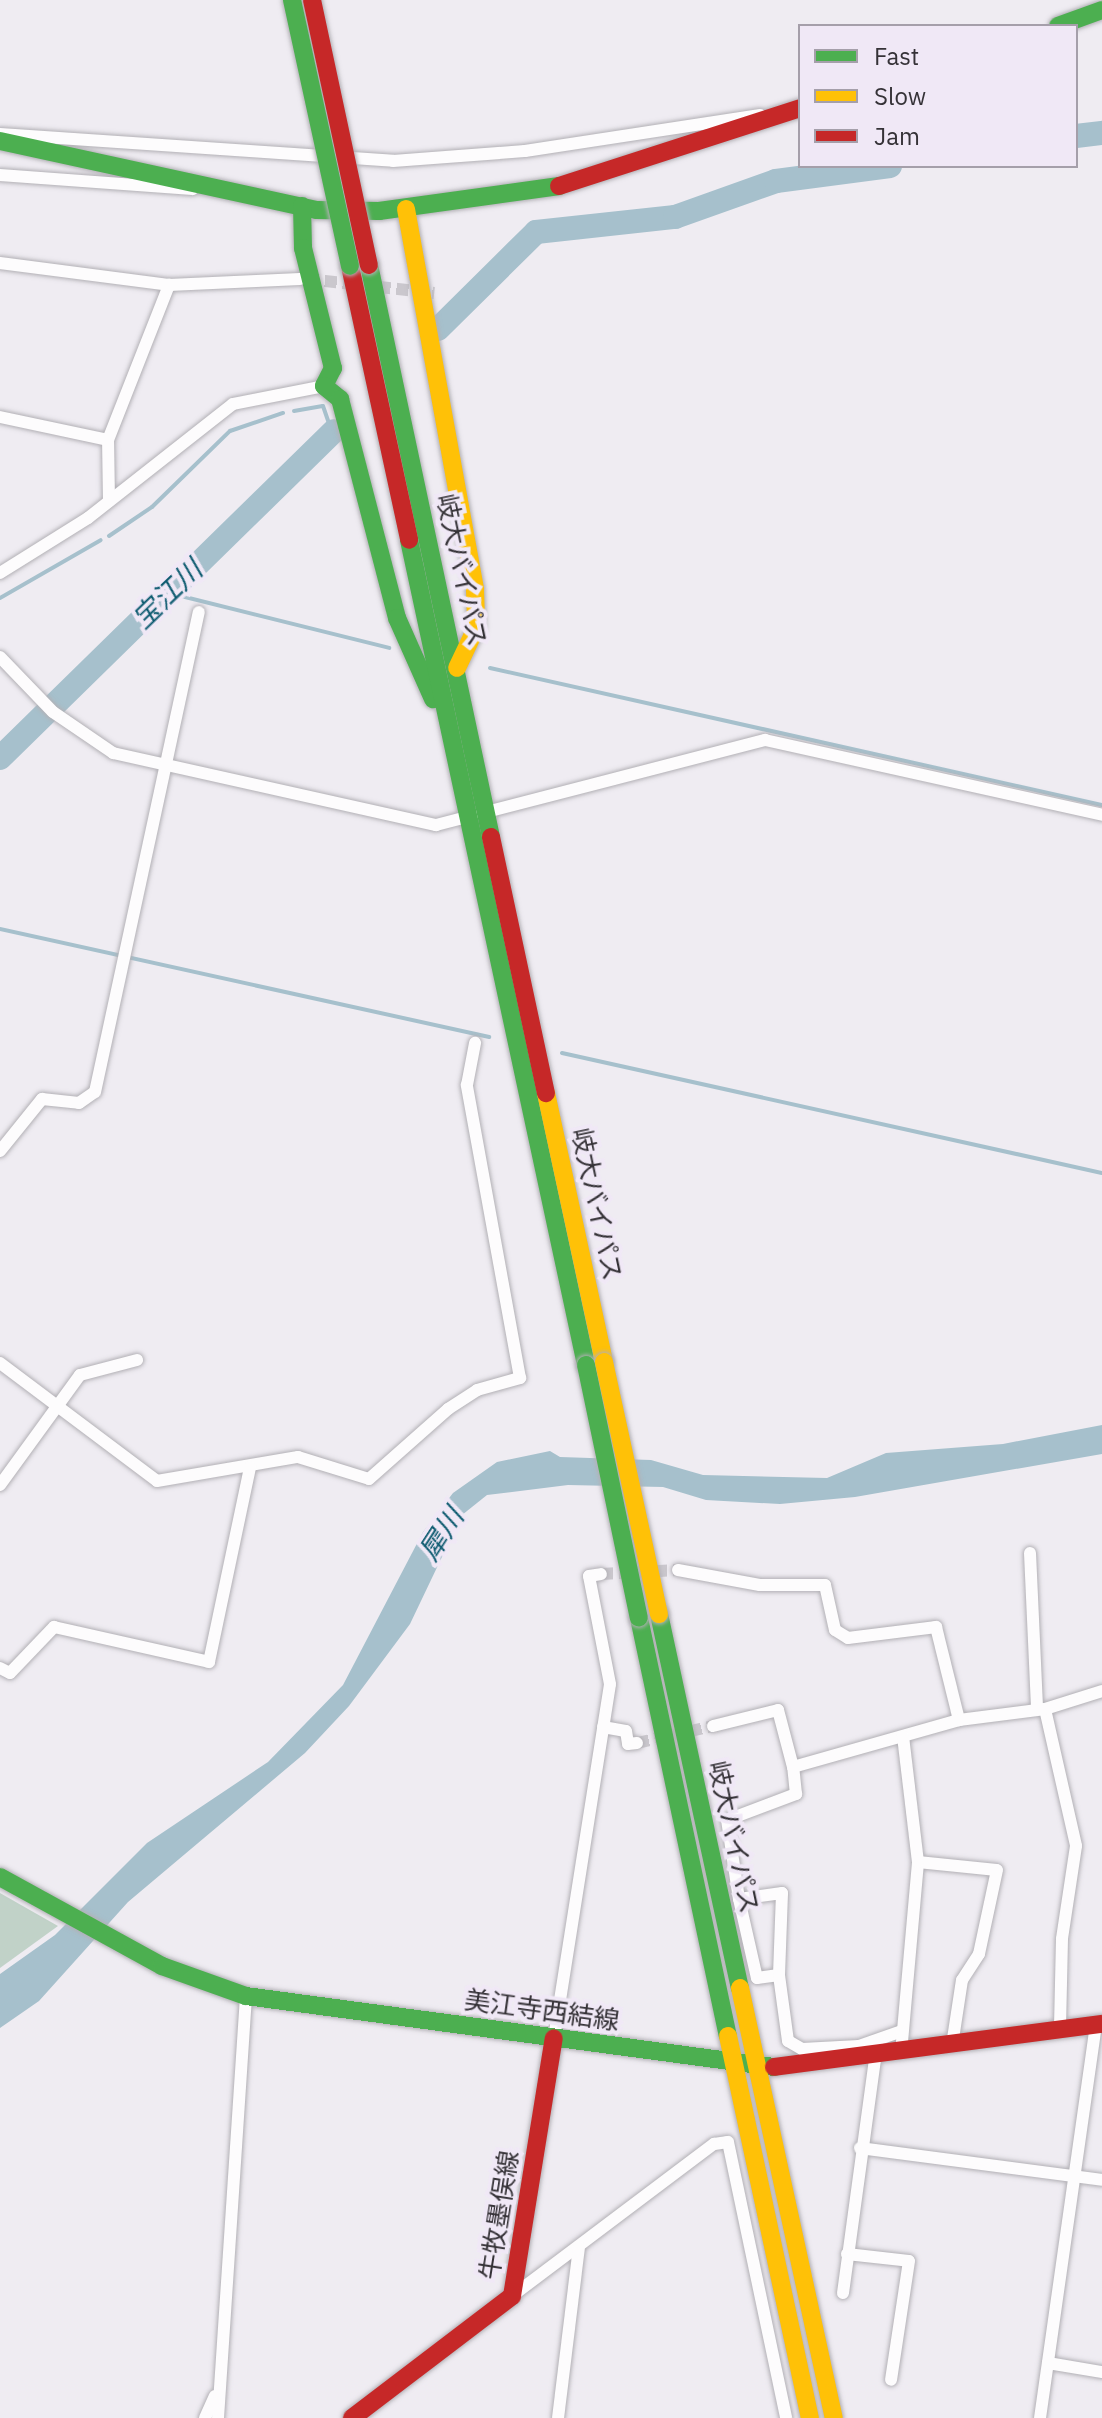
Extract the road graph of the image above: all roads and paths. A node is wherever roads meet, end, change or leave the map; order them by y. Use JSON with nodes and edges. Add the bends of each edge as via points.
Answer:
{"nodes":[{"id":1,"x":292,"y":0,"type":"edge"},
{"id":2,"x":312,"y":0,"type":"edge"},
{"id":3,"x":1102,"y":10,"type":"edge"},
{"id":4,"x":1064,"y":24,"type":"edge"},
{"id":5,"x":798,"y":108,"type":"edge"},
{"id":6,"x":771,"y":114,"type":"junction"},
{"id":7,"x":0,"y":134,"type":"edge"},
{"id":8,"x":0,"y":141,"type":"edge"},
{"id":9,"x":0,"y":175,"type":"edge"},
{"id":10,"x":211,"y":187,"type":"junction"},
{"id":11,"x":302,"y":206,"type":"junction"},
{"id":12,"x":406,"y":209,"type":"junction"},
{"id":13,"x":0,"y":263,"type":"edge"},
{"id":14,"x":360,"y":265,"type":"junction"},
{"id":15,"x":300,"y":279,"type":"tunnel mouth"},
{"id":16,"x":169,"y":285,"type":"junction"},
{"id":17,"x":324,"y":386,"type":"junction"},
{"id":18,"x":0,"y":417,"type":"edge"},
{"id":19,"x":108,"y":440,"type":"junction"},
{"id":20,"x":109,"y":501,"type":"junction"},
{"id":21,"x":0,"y":573,"type":"edge"},
{"id":22,"x":199,"y":612,"type":"dead end"},
{"id":23,"x":0,"y":657,"type":"edge"},
{"id":24,"x":457,"y":668,"type":"junction"},
{"id":25,"x":442,"y":708,"type":"junction"},
{"id":26,"x":166,"y":766,"type":"junction"},
{"id":27,"x":487,"y":809,"type":"junction"},
{"id":28,"x":1102,"y":815,"type":"edge"},
{"id":29,"x":466,"y":817,"type":"junction"},
{"id":30,"x":475,"y":1043,"type":"dead end"},
{"id":31,"x":0,"y":1151,"type":"edge"},
{"id":32,"x":137,"y":1360,"type":"dead end"},
{"id":33,"x":0,"y":1363,"type":"edge"},
{"id":34,"x":595,"y":1363,"type":"junction"},
{"id":35,"x":57,"y":1406,"type":"junction"},
{"id":36,"x":250,"y":1467,"type":"junction"},
{"id":37,"x":0,"y":1485,"type":"edge"},
{"id":38,"x":1030,"y":1553,"type":"dead end"},
{"id":39,"x":678,"y":1570,"type":"tunnel mouth"},
{"id":40,"x":601,"y":1574,"type":"dead end"},
{"id":41,"x":0,"y":1668,"type":"edge"},
{"id":42,"x":1102,"y":1691,"type":"edge"},
{"id":43,"x":1041,"y":1708,"type":"junction"},
{"id":44,"x":959,"y":1720,"type":"junction"},
{"id":45,"x":713,"y":1726,"type":"tunnel mouth"},
{"id":46,"x":603,"y":1727,"type":"junction"},
{"id":47,"x":903,"y":1737,"type":"junction"},
{"id":48,"x":637,"y":1743,"type":"tunnel mouth"},
{"id":49,"x":793,"y":1767,"type":"junction"},
{"id":50,"x":918,"y":1862,"type":"junction"},
{"id":51,"x":0,"y":1877,"type":"edge"},
{"id":52,"x":739,"y":1899,"type":"junction"},
{"id":53,"x":779,"y":1975,"type":"junction"},
{"id":54,"x":246,"y":1996,"type":"junction"},
{"id":55,"x":1099,"y":2024,"type":"edge"},
{"id":56,"x":1060,"y":2029,"type":"junction"},
{"id":57,"x":902,"y":2031,"type":"junction"},
{"id":58,"x":554,"y":2038,"type":"junction"},
{"id":59,"x":952,"y":2045,"type":"junction"},
{"id":60,"x":901,"y":2053,"type":"junction"},
{"id":61,"x":875,"y":2059,"type":"junction"},
{"id":62,"x":733,"y":2064,"type":"junction"},
{"id":63,"x":757,"y":2066,"type":"junction"},
{"id":64,"x":860,"y":2148,"type":"junction"},
{"id":65,"x":1074,"y":2176,"type":"junction"},
{"id":66,"x":1102,"y":2180,"type":"edge"},
{"id":67,"x":579,"y":2247,"type":"junction"},
{"id":68,"x":847,"y":2254,"type":"junction"},
{"id":69,"x":843,"y":2293,"type":"dead end"},
{"id":70,"x":512,"y":2296,"type":"junction"},
{"id":71,"x":1048,"y":2363,"type":"junction"},
{"id":72,"x":1102,"y":2372,"type":"edge"},
{"id":73,"x":891,"y":2380,"type":"dead end"},
{"id":74,"x":218,"y":2389,"type":"junction"},
{"id":75,"x":205,"y":2418,"type":"edge"},
{"id":76,"x":218,"y":2418,"type":"edge"},
{"id":77,"x":352,"y":2418,"type":"edge"},
{"id":78,"x":558,"y":2418,"type":"edge"},
{"id":79,"x":786,"y":2418,"type":"edge"},
{"id":80,"x":810,"y":2418,"type":"edge"},
{"id":81,"x":834,"y":2418,"type":"edge"},
{"id":82,"x":1040,"y":2418,"type":"edge"}],
"edges":[{"from":1,"to":14,"type":"main road","name":"岐大バイパス","bridge":true},
{"from":2,"to":14,"type":"main road","name":"岐大バイパス","bridge":true},
{"from":3,"to":4,"type":"main road"},
{"from":5,"to":6,"type":"main road"},
{"from":6,"to":7,"type":"street","via":[[525,151],[393,161]]},
{"from":6,"to":12,"type":"main road","via":[[571,184]]},
{"from":8,"to":10,"type":"main road"},
{"from":9,"to":10,"type":"street","via":[[126,188]]},
{"from":10,"to":11,"type":"main road"},
{"from":11,"to":12,"type":"main road"},
{"from":11,"to":17,"type":"main road","via":[[303,248],[333,368]]},
{"from":12,"to":24,"type":"main road","via":[[475,590],[476,628]]},
{"from":13,"to":16,"type":"street"},
{"from":14,"to":24,"type":"main road","name":"岐大バイパス"},
{"from":14,"to":25,"type":"main road","name":"岐大バイパス"},
{"from":15,"to":16,"type":"street"},
{"from":16,"to":19,"type":"street"},
{"from":17,"to":20,"type":"street","via":[[233,404]]},
{"from":17,"to":25,"type":"main road","via":[[340,399],[397,618],[427,693]]},
{"from":18,"to":19,"type":"street"},
{"from":19,"to":20,"type":"street"},
{"from":20,"to":21,"type":"street"},
{"from":22,"to":26,"type":"street"},
{"from":23,"to":26,"type":"street","via":[[50,708],[113,753]]},
{"from":24,"to":27,"type":"main road","name":"岐大バイパス"},
{"from":25,"to":29,"type":"main road","name":"岐大バイパス"},
{"from":26,"to":29,"type":"street","via":[[436,825]]},
{"from":26,"to":31,"type":"street","via":[[95,1092],[79,1103],[42,1099]]},
{"from":27,"to":28,"type":"street","via":[[765,740]]},
{"from":27,"to":29,"type":"street"},
{"from":27,"to":34,"type":"main road","name":"岐大バイパス"},
{"from":29,"to":34,"type":"main road","name":"岐大バイパス"},
{"from":30,"to":36,"type":"street","via":[[467,1085],[520,1378],[477,1390],[448,1409],[369,1479],[298,1457]]},
{"from":32,"to":35,"type":"street","via":[[80,1375]]},
{"from":33,"to":35,"type":"street"},
{"from":34,"to":62,"type":"main road","name":"岐大バイパス","bridge":true,"via":[[639,1618]]},
{"from":34,"to":63,"type":"main road","name":"岐大バイパス","bridge":true,"via":[[659,1614]]},
{"from":35,"to":36,"type":"street","via":[[157,1481]]},
{"from":35,"to":37,"type":"street"},
{"from":36,"to":41,"type":"street","via":[[209,1662],[54,1627],[10,1673]]},
{"from":38,"to":43,"type":"street"},
{"from":39,"to":44,"type":"street","via":[[760,1585],[825,1585],[835,1630],[848,1638],[936,1627]]},
{"from":40,"to":46,"type":"street","via":[[589,1576],[610,1684]]},
{"from":42,"to":43,"type":"street"},
{"from":43,"to":44,"type":"street"},
{"from":43,"to":56,"type":"street","via":[[1076,1846],[1062,1939]]},
{"from":44,"to":47,"type":"street"},
{"from":45,"to":49,"type":"street","via":[[778,1710]]},
{"from":46,"to":48,"type":"street","via":[[626,1731],[628,1744]]},
{"from":46,"to":58,"type":"street"},
{"from":47,"to":49,"type":"street"},
{"from":47,"to":50,"type":"street"},
{"from":49,"to":52,"type":"street","via":[[796,1794],[727,1820]]},
{"from":50,"to":57,"type":"street"},
{"from":50,"to":59,"type":"street","via":[[997,1870],[979,1954],[962,1980]]},
{"from":51,"to":54,"type":"main road","name":"美江寺西結線","via":[[111,1939]]},
{"from":52,"to":53,"type":"street","via":[[757,1978]]},
{"from":52,"to":53,"type":"street","via":[[782,1893]]},
{"from":53,"to":57,"type":"street","via":[[783,2023],[794,2048],[859,2046]]},
{"from":54,"to":58,"type":"main road","name":"美江寺西結線"},
{"from":54,"to":74,"type":"street","via":[[230,2314]]},
{"from":55,"to":56,"type":"main road","name":"美江寺西結線"},
{"from":55,"to":65,"type":"street"},
{"from":56,"to":59,"type":"main road","name":"美江寺西結線"},
{"from":57,"to":60,"type":"street"},
{"from":58,"to":62,"type":"main road","name":"美江寺西結線"},
{"from":58,"to":70,"type":"main road","name":"牛牧墨俣線"},
{"from":59,"to":60,"type":"main road","name":"美江寺西結線"},
{"from":60,"to":61,"type":"main road","name":"美江寺西結線"},
{"from":61,"to":63,"type":"main road","name":"美江寺西結線"},
{"from":61,"to":64,"type":"street"},
{"from":62,"to":63,"type":"main road","name":"美江寺西結線"},
{"from":62,"to":80,"type":"main road","name":"岐大バイパス"},
{"from":63,"to":81,"type":"main road","name":"岐大バイパス"},
{"from":64,"to":65,"type":"street"},
{"from":64,"to":68,"type":"street"},
{"from":65,"to":66,"type":"street"},
{"from":65,"to":71,"type":"street"},
{"from":67,"to":70,"type":"street"},
{"from":67,"to":78,"type":"street"},
{"from":67,"to":79,"type":"street","via":[[714,2144],[732,2144]]},
{"from":68,"to":69,"type":"street"},
{"from":68,"to":73,"type":"street","via":[[909,2261]]},
{"from":70,"to":77,"type":"main road","name":"牛牧墨俣線"},
{"from":71,"to":72,"type":"street"},
{"from":71,"to":82,"type":"street"},
{"from":74,"to":75,"type":"street"},
{"from":74,"to":76,"type":"street"}]}
